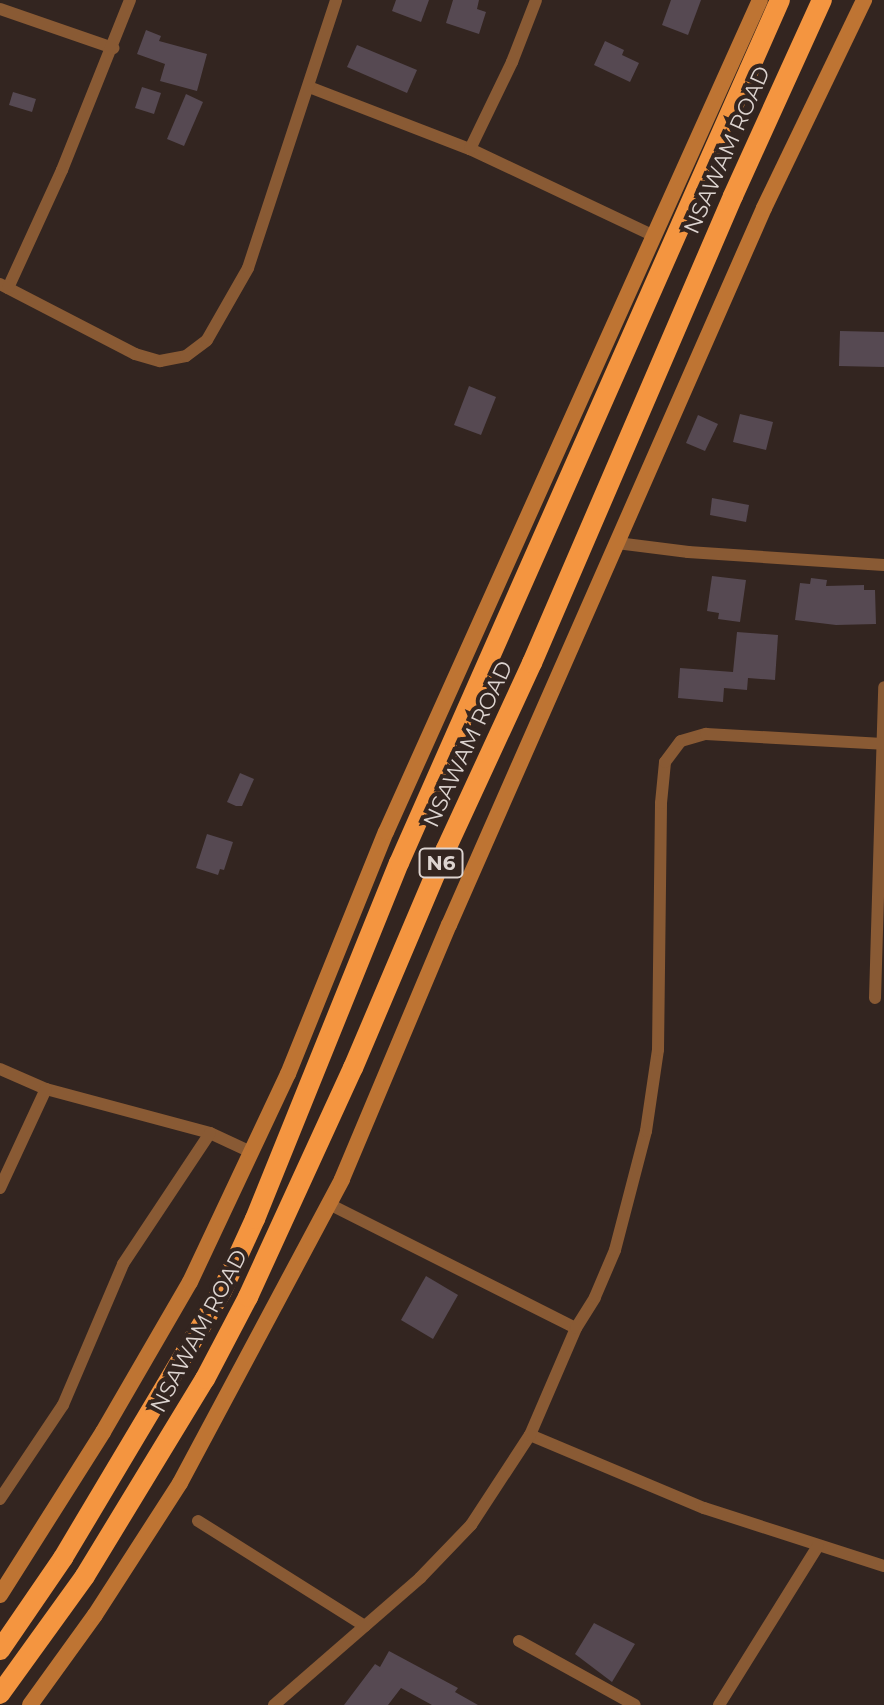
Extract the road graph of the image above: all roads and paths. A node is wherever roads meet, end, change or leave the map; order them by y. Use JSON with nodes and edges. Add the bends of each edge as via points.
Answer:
{"nodes":[{"id":1,"x":130,"y":0,"type":"edge"},
{"id":2,"x":336,"y":0,"type":"edge"},
{"id":3,"x":536,"y":0,"type":"edge"},
{"id":4,"x":760,"y":0,"type":"edge"},
{"id":5,"x":780,"y":0,"type":"edge"},
{"id":6,"x":822,"y":0,"type":"edge"},
{"id":7,"x":864,"y":0,"type":"edge"},
{"id":8,"x":0,"y":9,"type":"edge"},
{"id":9,"x":113,"y":48,"type":"junction"},
{"id":10,"x":309,"y":87,"type":"junction"},
{"id":11,"x":470,"y":149,"type":"junction"},
{"id":12,"x":654,"y":236,"type":"junction"},
{"id":13,"x":4,"y":286,"type":"edge"},
{"id":14,"x":617,"y":543,"type":"junction"},
{"id":15,"x":884,"y":565,"type":"edge"},
{"id":16,"x":884,"y":687,"type":"edge"},
{"id":17,"x":883,"y":744,"type":"edge"},
{"id":18,"x":875,"y":998,"type":"dead end"},
{"id":19,"x":0,"y":1069,"type":"edge"},
{"id":20,"x":46,"y":1089,"type":"junction"},
{"id":21,"x":210,"y":1133,"type":"junction"},
{"id":22,"x":251,"y":1152,"type":"junction"},
{"id":23,"x":0,"y":1188,"type":"edge"},
{"id":24,"x":329,"y":1204,"type":"junction"},
{"id":25,"x":576,"y":1328,"type":"junction"},
{"id":26,"x":530,"y":1435,"type":"junction"},
{"id":27,"x":0,"y":1499,"type":"edge"},
{"id":28,"x":198,"y":1521,"type":"dead end"},
{"id":29,"x":818,"y":1546,"type":"junction"},
{"id":30,"x":884,"y":1566,"type":"edge"},
{"id":31,"x":0,"y":1595,"type":"edge"},
{"id":32,"x":365,"y":1626,"type":"junction"},
{"id":33,"x":519,"y":1641,"type":"dead end"},
{"id":34,"x":0,"y":1650,"type":"edge"},
{"id":35,"x":0,"y":1694,"type":"edge"},
{"id":36,"x":30,"y":1705,"type":"edge"},
{"id":37,"x":274,"y":1705,"type":"edge"},
{"id":38,"x":635,"y":1705,"type":"edge"},
{"id":39,"x":719,"y":1705,"type":"edge"}],
"edges":[{"from":1,"to":9,"type":"street"},
{"from":2,"to":10,"type":"street"},
{"from":3,"to":11,"type":"street"},
{"from":4,"to":12,"type":"main road"},
{"from":5,"to":34,"type":"highway","name":"NSAWAM ROAD","number":"N6","via":[[399,863],[298,1120],[222,1291],[63,1558]]},
{"from":6,"to":35,"type":"highway","name":"NSAWAM ROAD","number":"N6","via":[[248,1297],[205,1379],[85,1576]]},
{"from":7,"to":14,"type":"main road","via":[[764,208]]},
{"from":8,"to":9,"type":"street"},
{"from":9,"to":13,"type":"street"},
{"from":10,"to":11,"type":"street"},
{"from":10,"to":13,"type":"street","via":[[248,268],[207,340],[186,356],[160,361],[135,354]]},
{"from":11,"to":12,"type":"street"},
{"from":12,"to":22,"type":"main road","via":[[386,832]]},
{"from":14,"to":15,"type":"street"},
{"from":14,"to":24,"type":"main road"},
{"from":16,"to":17,"type":"street"},
{"from":17,"to":18,"type":"street"},
{"from":17,"to":25,"type":"street","via":[[706,734],[681,741],[665,762],[658,1050],[646,1131],[615,1250]]},
{"from":19,"to":20,"type":"street"},
{"from":20,"to":21,"type":"street"},
{"from":20,"to":23,"type":"street"},
{"from":21,"to":22,"type":"street"},
{"from":21,"to":27,"type":"street","via":[[123,1264],[63,1405]]},
{"from":22,"to":31,"type":"main road","via":[[190,1282]]},
{"from":24,"to":25,"type":"street"},
{"from":24,"to":36,"type":"main road","via":[[180,1483]]},
{"from":25,"to":26,"type":"street"},
{"from":26,"to":29,"type":"street","via":[[663,1492]]},
{"from":26,"to":32,"type":"street","via":[[471,1525]]},
{"from":28,"to":32,"type":"street"},
{"from":29,"to":30,"type":"street"},
{"from":29,"to":39,"type":"street"},
{"from":32,"to":37,"type":"street"},
{"from":33,"to":38,"type":"street"}]}
